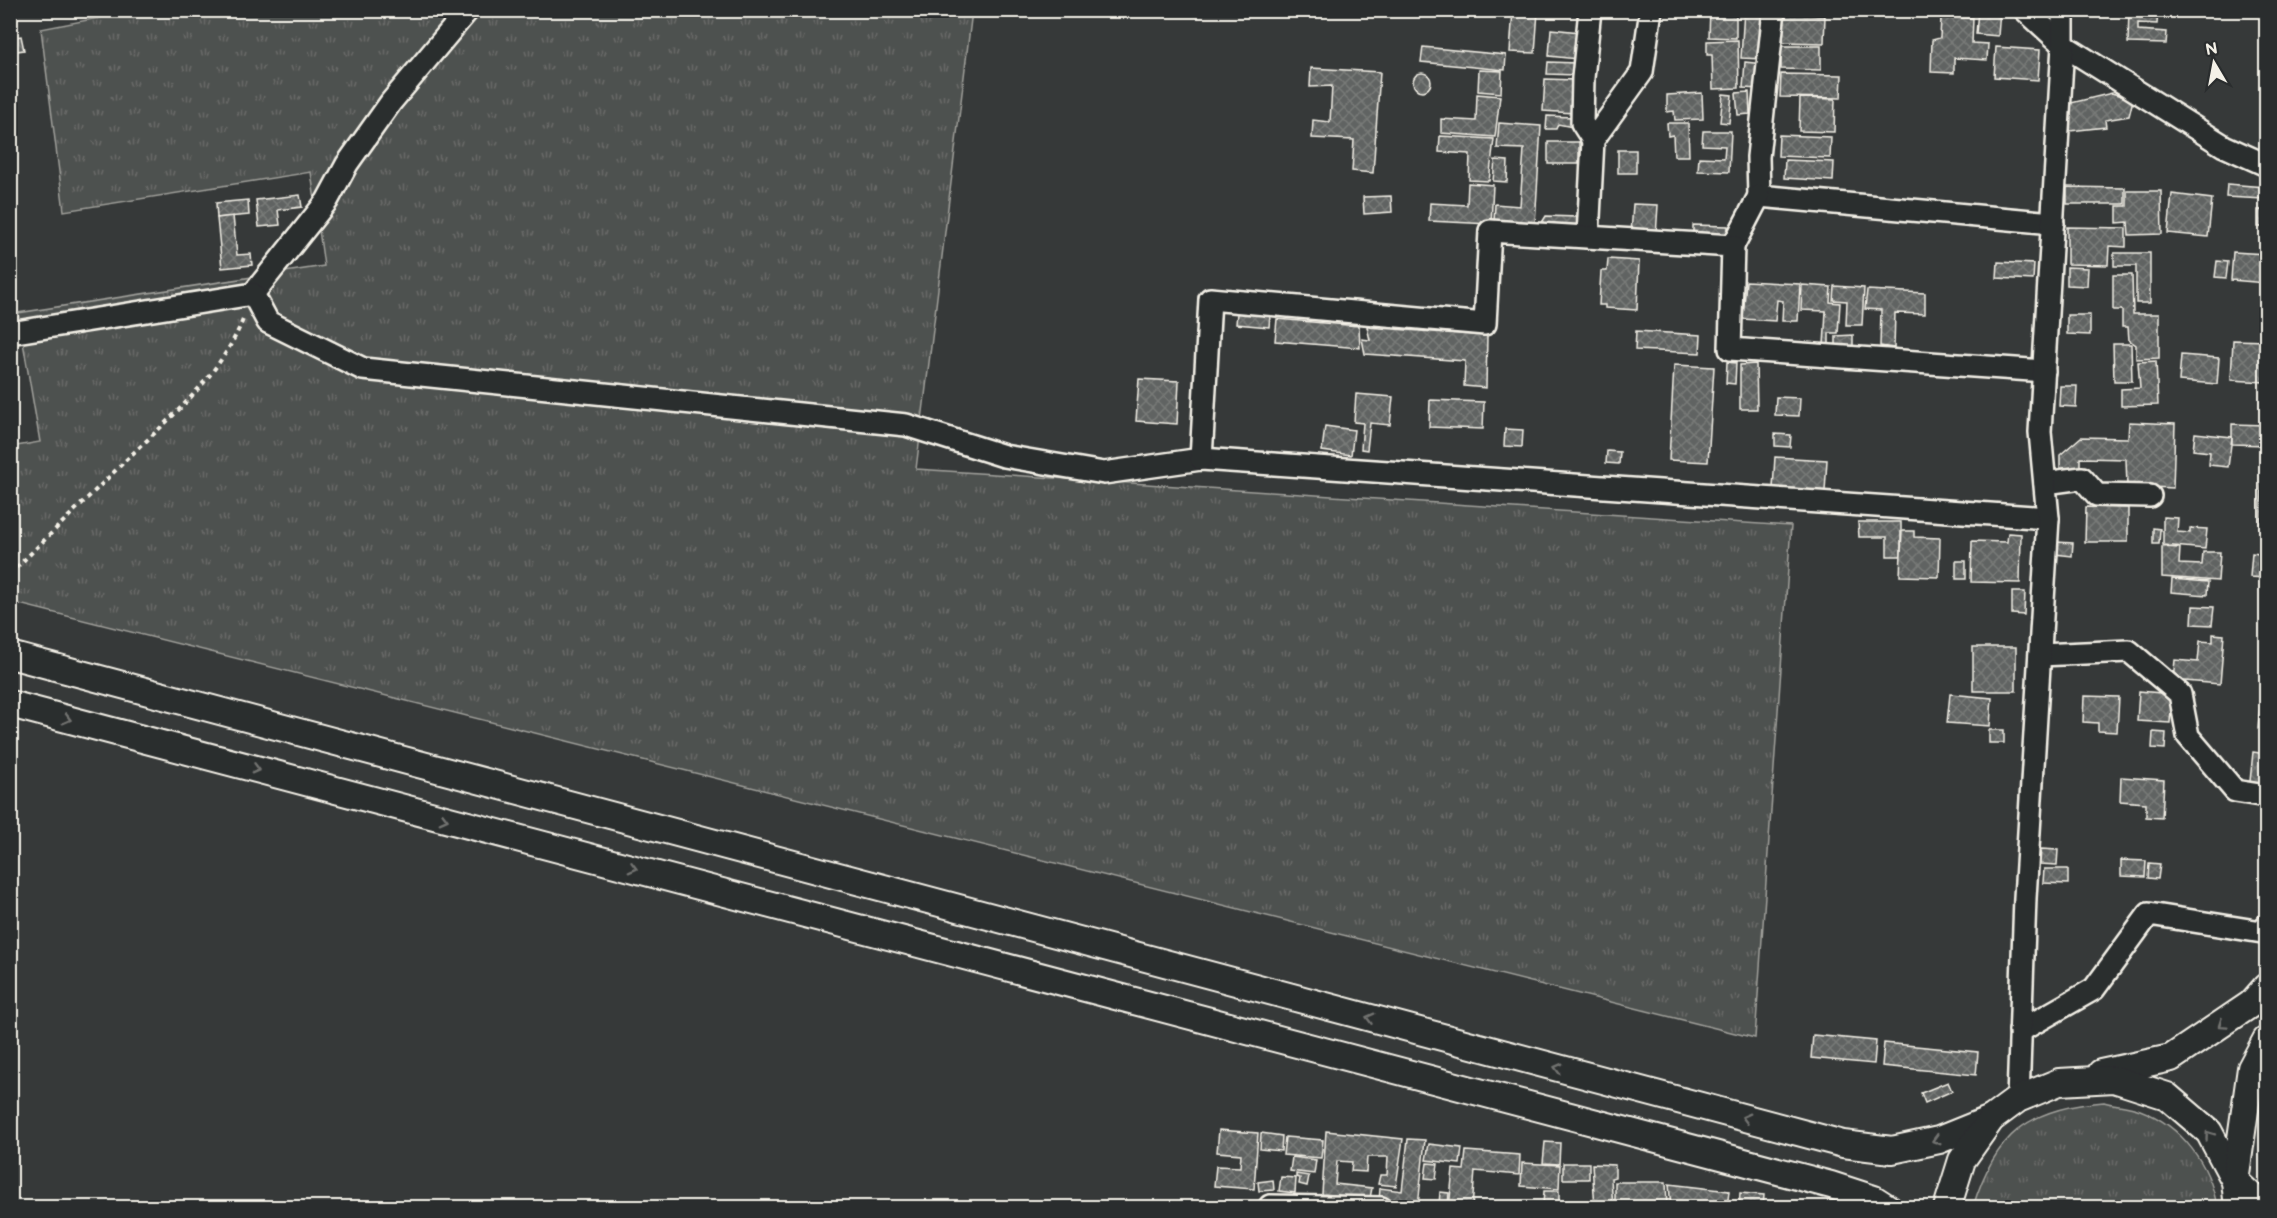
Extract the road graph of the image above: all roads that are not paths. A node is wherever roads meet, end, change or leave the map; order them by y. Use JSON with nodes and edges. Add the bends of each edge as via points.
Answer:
{"nodes":[{"id":1,"x":468,"y":10,"type":"edge"},
{"id":2,"x":1590,"y":10,"type":"edge"},
{"id":3,"x":1651,"y":10,"type":"edge"},
{"id":4,"x":1774,"y":10,"type":"edge"},
{"id":5,"x":2025,"y":10,"type":"edge"},
{"id":6,"x":2063,"y":10,"type":"edge"},
{"id":7,"x":2063,"y":45,"type":"junction"},
{"id":8,"x":1593,"y":140,"type":"junction"},
{"id":9,"x":2266,"y":165,"type":"edge"},
{"id":10,"x":1759,"y":196,"type":"junction"},
{"id":11,"x":2053,"y":223,"type":"junction"},
{"id":12,"x":1588,"y":237,"type":"junction"},
{"id":13,"x":1733,"y":246,"type":"junction"},
{"id":14,"x":252,"y":294,"type":"junction"},
{"id":15,"x":10,"y":333,"type":"edge"},
{"id":16,"x":2044,"y":371,"type":"junction"},
{"id":17,"x":1201,"y":459,"type":"junction"},
{"id":18,"x":2045,"y":483,"type":"junction"},
{"id":19,"x":2150,"y":496,"type":"dead end"},
{"id":20,"x":2048,"y":518,"type":"junction"},
{"id":21,"x":2040,"y":655,"type":"junction"},
{"id":22,"x":10,"y":656,"type":"edge"},
{"id":23,"x":10,"y":704,"type":"edge"},
{"id":24,"x":2266,"y":796,"type":"edge"},
{"id":25,"x":2266,"y":926,"type":"edge"},
{"id":26,"x":2266,"y":987,"type":"edge"},
{"id":27,"x":2020,"y":1030,"type":"junction"},
{"id":28,"x":2266,"y":1041,"type":"edge"},
{"id":29,"x":2059,"y":1082,"type":"junction"},
{"id":30,"x":2018,"y":1099,"type":"junction"},
{"id":31,"x":1991,"y":1119,"type":"junction"},
{"id":32,"x":2235,"y":1181,"type":"junction"},
{"id":33,"x":1270,"y":1206,"type":"dead end"},
{"id":34,"x":1380,"y":1208,"type":"edge"},
{"id":35,"x":1888,"y":1208,"type":"edge"},
{"id":36,"x":1947,"y":1208,"type":"edge"},
{"id":37,"x":2238,"y":1208,"type":"edge"},
{"id":38,"x":2264,"y":1208,"type":"edge"}],
"edges":[{"from":1,"to":14,"type":"street","via":[[391,102],[347,164],[327,201]]},
{"from":2,"to":8,"type":"street","via":[[1582,123]]},
{"from":3,"to":8,"type":"street","via":[[1642,72]]},
{"from":4,"to":10,"type":"street","via":[[1758,157]]},
{"from":5,"to":7,"type":"street"},
{"from":6,"to":7,"type":"street"},
{"from":7,"to":9,"type":"street","via":[[2224,146]]},
{"from":7,"to":11,"type":"street"},
{"from":8,"to":12,"type":"street"},
{"from":10,"to":11,"type":"street"},
{"from":10,"to":13,"type":"street"},
{"from":11,"to":16,"type":"street"},
{"from":12,"to":13,"type":"street"},
{"from":12,"to":17,"type":"street","via":[[1490,231],[1485,324],[1210,299]]},
{"from":13,"to":16,"type":"street","via":[[1730,350]]},
{"from":14,"to":15,"type":"street"},
{"from":14,"to":17,"type":"street","via":[[268,322],[363,369],[906,425],[1004,456],[1104,473]]},
{"from":16,"to":18,"type":"street","via":[[2040,432]]},
{"from":17,"to":20,"type":"street"},
{"from":18,"to":19,"type":"street","via":[[2082,478],[2097,495]]},
{"from":18,"to":20,"type":"street"},
{"from":20,"to":21,"type":"street"},
{"from":21,"to":24,"type":"street","via":[[2128,651],[2180,694],[2188,736],[2235,791]]},
{"from":21,"to":27,"type":"street"},
{"from":31,"to":22,"type":"main road","one_way":true,"via":[[1939,1140],[1892,1150],[1843,1144]]},
{"from":23,"to":35,"type":"main road","one_way":true,"via":[[1831,1185],[1874,1199]]},
{"from":25,"to":27,"type":"street","via":[[2262,932],[2149,914],[2094,989]]},
{"from":26,"to":29,"type":"main road","one_way":true,"via":[[2251,1004],[2171,1058]]},
{"from":27,"to":30,"type":"street"},
{"from":28,"to":32,"type":"main road","via":[[2252,1068]]},
{"from":29,"to":30,"type":"main road"},
{"from":32,"to":29,"type":"main road","one_way":true,"via":[[2209,1132],[2167,1096],[2114,1079]]},
{"from":30,"to":31,"type":"main road"},
{"from":31,"to":36,"type":"main road","via":[[1962,1160]]},
{"from":32,"to":37,"type":"main road"},
{"from":32,"to":38,"type":"main road"},
{"from":33,"to":34,"type":"street"}]}
